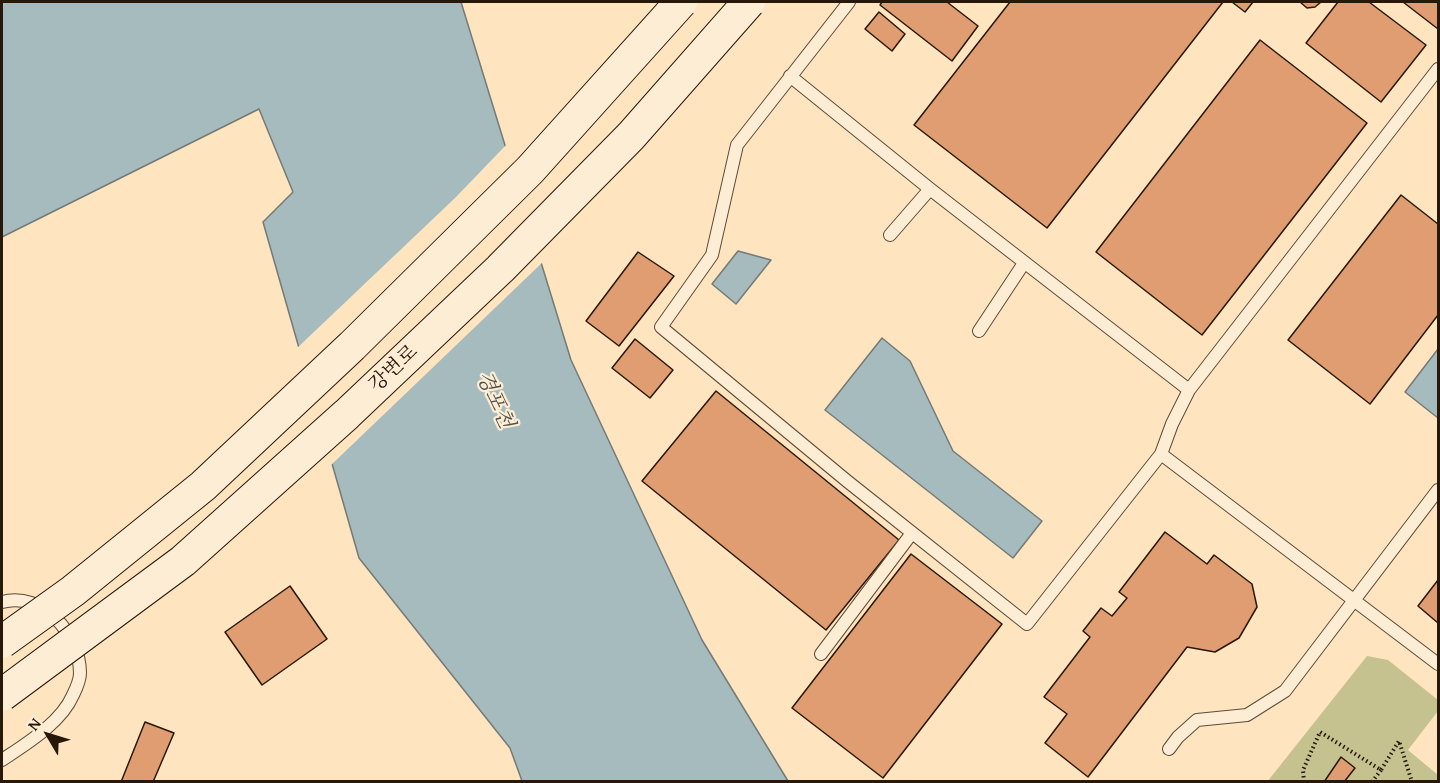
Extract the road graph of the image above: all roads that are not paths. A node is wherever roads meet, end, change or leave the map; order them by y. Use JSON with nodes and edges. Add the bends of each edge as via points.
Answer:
{"nodes":[{"id":1,"x":681,"y":2,"type":"edge"},
{"id":2,"x":749,"y":2,"type":"edge"},
{"id":3,"x":849,"y":2,"type":"edge"},
{"id":4,"x":1438,"y":69,"type":"edge"},
{"id":5,"x":790,"y":76,"type":"junction"},
{"id":6,"x":930,"y":189,"type":"junction"},
{"id":7,"x":890,"y":235,"type":"dead end"},
{"id":8,"x":1024,"y":263,"type":"junction"},
{"id":9,"x":979,"y":331,"type":"dead end"},
{"id":10,"x":1189,"y":390,"type":"junction"},
{"id":11,"x":1161,"y":454,"type":"junction"},
{"id":12,"x":1438,"y":490,"type":"edge"},
{"id":13,"x":912,"y":533,"type":"junction"},
{"id":14,"x":1353,"y":600,"type":"junction"},
{"id":15,"x":2,"y":602,"type":"edge"},
{"id":16,"x":2,"y":642,"type":"edge"},
{"id":17,"x":821,"y":654,"type":"dead end"},
{"id":18,"x":1438,"y":664,"type":"edge"},
{"id":19,"x":2,"y":695,"type":"edge"},
{"id":20,"x":1169,"y":749,"type":"dead end"},
{"id":21,"x":2,"y":760,"type":"edge"}],
"edges":[{"from":1,"to":16,"type":"street","bridge":true,"via":[[530,170],[352,346],[203,486],[73,591]]},
{"from":2,"to":19,"type":"street","name":"강변로","bridge":true,"via":[[631,136],[500,269],[347,414],[183,561]]},
{"from":3,"to":5,"type":"lane"},
{"from":4,"to":10,"type":"lane"},
{"from":5,"to":6,"type":"lane"},
{"from":5,"to":13,"type":"lane","via":[[738,145],[712,255],[661,327]]},
{"from":6,"to":7,"type":"lane"},
{"from":6,"to":8,"type":"lane"},
{"from":8,"to":9,"type":"lane"},
{"from":8,"to":10,"type":"lane"},
{"from":10,"to":11,"type":"lane"},
{"from":11,"to":13,"type":"lane","via":[[1027,624]]},
{"from":11,"to":14,"type":"lane"},
{"from":12,"to":14,"type":"lane"},
{"from":13,"to":17,"type":"lane"},
{"from":14,"to":18,"type":"lane"},
{"from":14,"to":20,"type":"lane","via":[[1285,691],[1247,715],[1197,720]]},
{"from":15,"to":21,"type":"lane","via":[[12,599],[39,605],[58,620],[78,659],[80,675],[72,698],[52,722]]}]}
